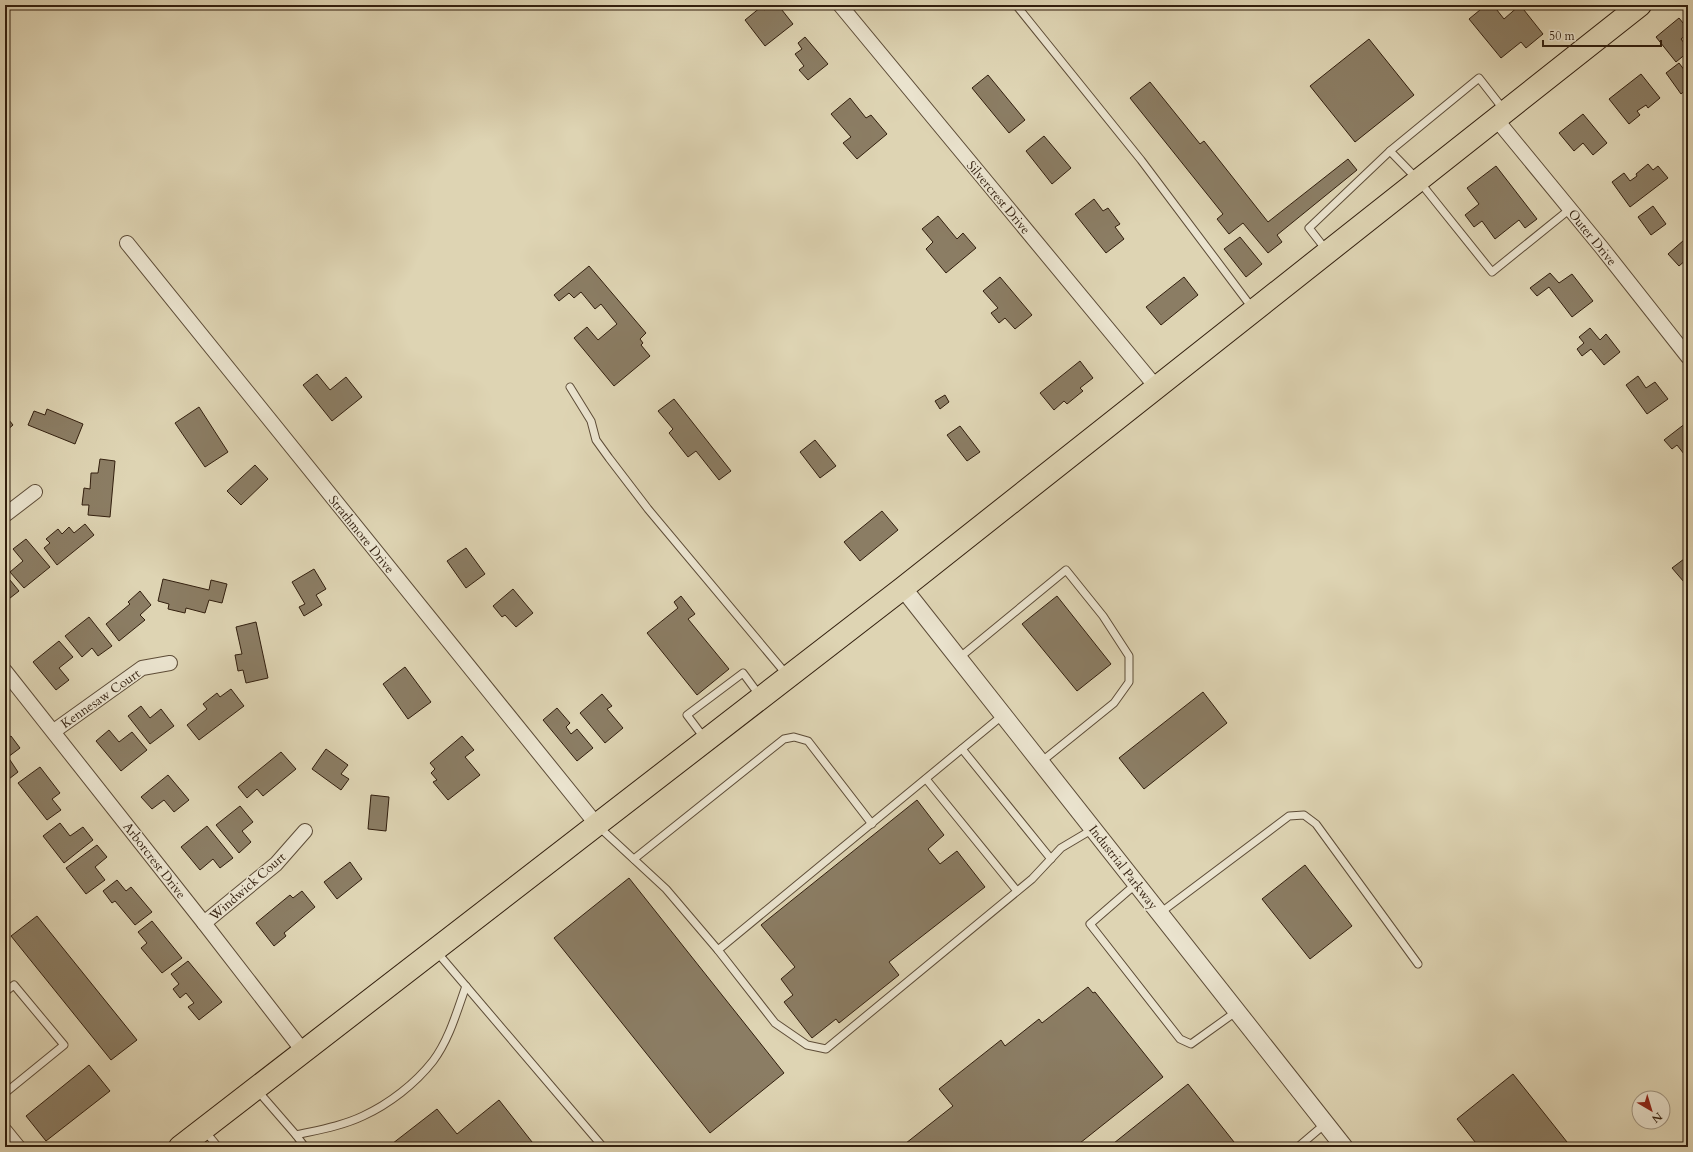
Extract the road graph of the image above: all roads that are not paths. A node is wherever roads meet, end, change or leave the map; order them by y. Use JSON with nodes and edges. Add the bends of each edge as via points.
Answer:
{"nodes":[{"id":1,"x":840,"y":5,"type":"edge"},
{"id":2,"x":1016,"y":5,"type":"edge"},
{"id":3,"x":1640,"y":5,"type":"edge"},
{"id":4,"x":1501,"y":116,"type":"junction"},
{"id":5,"x":1390,"y":152,"type":"junction"},
{"id":6,"x":1419,"y":180,"type":"junction"},
{"id":7,"x":1570,"y":209,"type":"junction"},
{"id":8,"x":127,"y":243,"type":"dead end"},
{"id":9,"x":1329,"y":252,"type":"junction"},
{"id":10,"x":1255,"y":311,"type":"junction"},
{"id":11,"x":1688,"y":356,"type":"edge"},
{"id":12,"x":570,"y":387,"type":"dead end"},
{"id":13,"x":1157,"y":388,"type":"junction"},
{"id":14,"x":35,"y":492,"type":"dead end"},
{"id":15,"x":5,"y":515,"type":"edge"},
{"id":16,"x":903,"y":588,"type":"junction"},
{"id":17,"x":959,"y":658,"type":"junction"},
{"id":18,"x":170,"y":663,"type":"dead end"},
{"id":19,"x":5,"y":671,"type":"edge"},
{"id":20,"x":789,"y":676,"type":"junction"},
{"id":21,"x":761,"y":698,"type":"junction"},
{"id":22,"x":1003,"y":715,"type":"junction"},
{"id":23,"x":54,"y":731,"type":"junction"},
{"id":24,"x":706,"y":741,"type":"junction"},
{"id":25,"x":962,"y":749,"type":"junction"},
{"id":26,"x":1041,"y":762,"type":"junction"},
{"id":27,"x":926,"y":779,"type":"junction"},
{"id":28,"x":872,"y":824,"type":"junction"},
{"id":29,"x":597,"y":825,"type":"junction"},
{"id":30,"x":1094,"y":829,"type":"junction"},
{"id":31,"x":305,"y":831,"type":"dead end"},
{"id":32,"x":634,"y":859,"type":"junction"},
{"id":33,"x":1051,"y":859,"type":"junction"},
{"id":34,"x":1136,"y":883,"type":"junction"},
{"id":35,"x":1017,"y":891,"type":"junction"},
{"id":36,"x":1160,"y":913,"type":"junction"},
{"id":37,"x":204,"y":923,"type":"junction"},
{"id":38,"x":435,"y":950,"type":"junction"},
{"id":39,"x":718,"y":950,"type":"junction"},
{"id":40,"x":1418,"y":964,"type":"dead end"},
{"id":41,"x":466,"y":986,"type":"junction"},
{"id":42,"x":5,"y":992,"type":"edge"},
{"id":43,"x":1237,"y":1011,"type":"junction"},
{"id":44,"x":303,"y":1051,"type":"junction"},
{"id":45,"x":256,"y":1088,"type":"junction"},
{"id":46,"x":5,"y":1093,"type":"edge"},
{"id":47,"x":1326,"y":1123,"type":"junction"},
{"id":48,"x":204,"y":1129,"type":"junction"},
{"id":49,"x":5,"y":1131,"type":"edge"},
{"id":50,"x":296,"y":1135,"type":"junction"},
{"id":51,"x":18,"y":1147,"type":"edge"},
{"id":52,"x":180,"y":1147,"type":"edge"},
{"id":53,"x":218,"y":1147,"type":"edge"},
{"id":54,"x":305,"y":1147,"type":"edge"},
{"id":55,"x":603,"y":1147,"type":"edge"},
{"id":56,"x":1298,"y":1147,"type":"edge"},
{"id":57,"x":1344,"y":1147,"type":"edge"}],
"edges":[{"from":1,"to":13,"type":"street","name":"Silvercrest Drive"},
{"from":2,"to":10,"type":"lane","via":[[1140,160]]},
{"from":3,"to":4,"type":"main road"},
{"from":4,"to":5,"type":"lane","via":[[1479,78]]},
{"from":4,"to":6,"type":"main road"},
{"from":4,"to":7,"type":"street","name":"Outer Drive"},
{"from":5,"to":6,"type":"lane"},
{"from":5,"to":9,"type":"lane","via":[[1309,228]]},
{"from":6,"to":7,"type":"lane","via":[[1492,272]]},
{"from":6,"to":9,"type":"main road"},
{"from":7,"to":11,"type":"street","name":"Outer Drive"},
{"from":8,"to":29,"type":"street","name":"Strathmore Drive"},
{"from":9,"to":10,"type":"main road"},
{"from":10,"to":13,"type":"main road"},
{"from":12,"to":20,"type":"lane","via":[[591,421],[596,440],[621,475]]},
{"from":13,"to":16,"type":"main road"},
{"from":14,"to":15,"type":"street"},
{"from":16,"to":17,"type":"street","name":"Industrial Parkway"},
{"from":16,"to":20,"type":"main road"},
{"from":17,"to":22,"type":"street","name":"Industrial Parkway"},
{"from":17,"to":26,"type":"lane","via":[[1066,570],[1103,616],[1129,656],[1129,682],[1114,703]]},
{"from":18,"to":23,"type":"street","name":"Kennesaw Court","via":[[142,668]]},
{"from":19,"to":23,"type":"street","name":"Arborcrest Drive"},
{"from":20,"to":21,"type":"main road"},
{"from":21,"to":24,"type":"main road"},
{"from":21,"to":24,"type":"lane","via":[[743,673],[687,715]]},
{"from":22,"to":25,"type":"lane"},
{"from":22,"to":26,"type":"street","name":"Industrial Parkway"},
{"from":23,"to":37,"type":"street","name":"Arborcrest Drive"},
{"from":24,"to":29,"type":"main road"},
{"from":25,"to":27,"type":"lane"},
{"from":25,"to":33,"type":"lane"},
{"from":26,"to":30,"type":"street","name":"Industrial Parkway"},
{"from":27,"to":28,"type":"lane"},
{"from":27,"to":35,"type":"lane"},
{"from":28,"to":32,"type":"lane","via":[[808,742],[794,737],[784,739]]},
{"from":28,"to":39,"type":"lane"},
{"from":29,"to":32,"type":"lane"},
{"from":29,"to":38,"type":"main road"},
{"from":30,"to":33,"type":"lane","via":[[1061,848]]},
{"from":30,"to":34,"type":"street","name":"Industrial Parkway"},
{"from":31,"to":37,"type":"street","name":"Windwick Court","via":[[276,864]]},
{"from":32,"to":39,"type":"lane","via":[[666,889]]},
{"from":33,"to":35,"type":"lane"},
{"from":34,"to":36,"type":"street","name":"Industrial Parkway"},
{"from":34,"to":43,"type":"lane","via":[[1090,924],[1180,1039],[1191,1044]]},
{"from":35,"to":39,"type":"lane","via":[[826,1049],[807,1045],[775,1023]]},
{"from":36,"to":40,"type":"lane","via":[[1289,816],[1304,815],[1316,824]]},
{"from":36,"to":43,"type":"street","name":"Industrial Parkway"},
{"from":37,"to":44,"type":"street","name":"Arborcrest Drive"},
{"from":38,"to":41,"type":"lane"},
{"from":38,"to":44,"type":"main road"},
{"from":41,"to":50,"type":"lane","via":[[450,1030],[433,1061],[413,1081],[391,1100],[363,1116],[330,1128]]},
{"from":41,"to":55,"type":"lane"},
{"from":42,"to":46,"type":"lane","via":[[14,985],[64,1045]]},
{"from":43,"to":47,"type":"street","name":"Industrial Parkway"},
{"from":44,"to":45,"type":"main road"},
{"from":45,"to":48,"type":"main road"},
{"from":45,"to":50,"type":"lane"},
{"from":47,"to":56,"type":"lane"},
{"from":47,"to":57,"type":"street","name":"Industrial Parkway"},
{"from":48,"to":52,"type":"main road"},
{"from":48,"to":53,"type":"lane"},
{"from":49,"to":51,"type":"street"},
{"from":50,"to":54,"type":"lane"}]}
